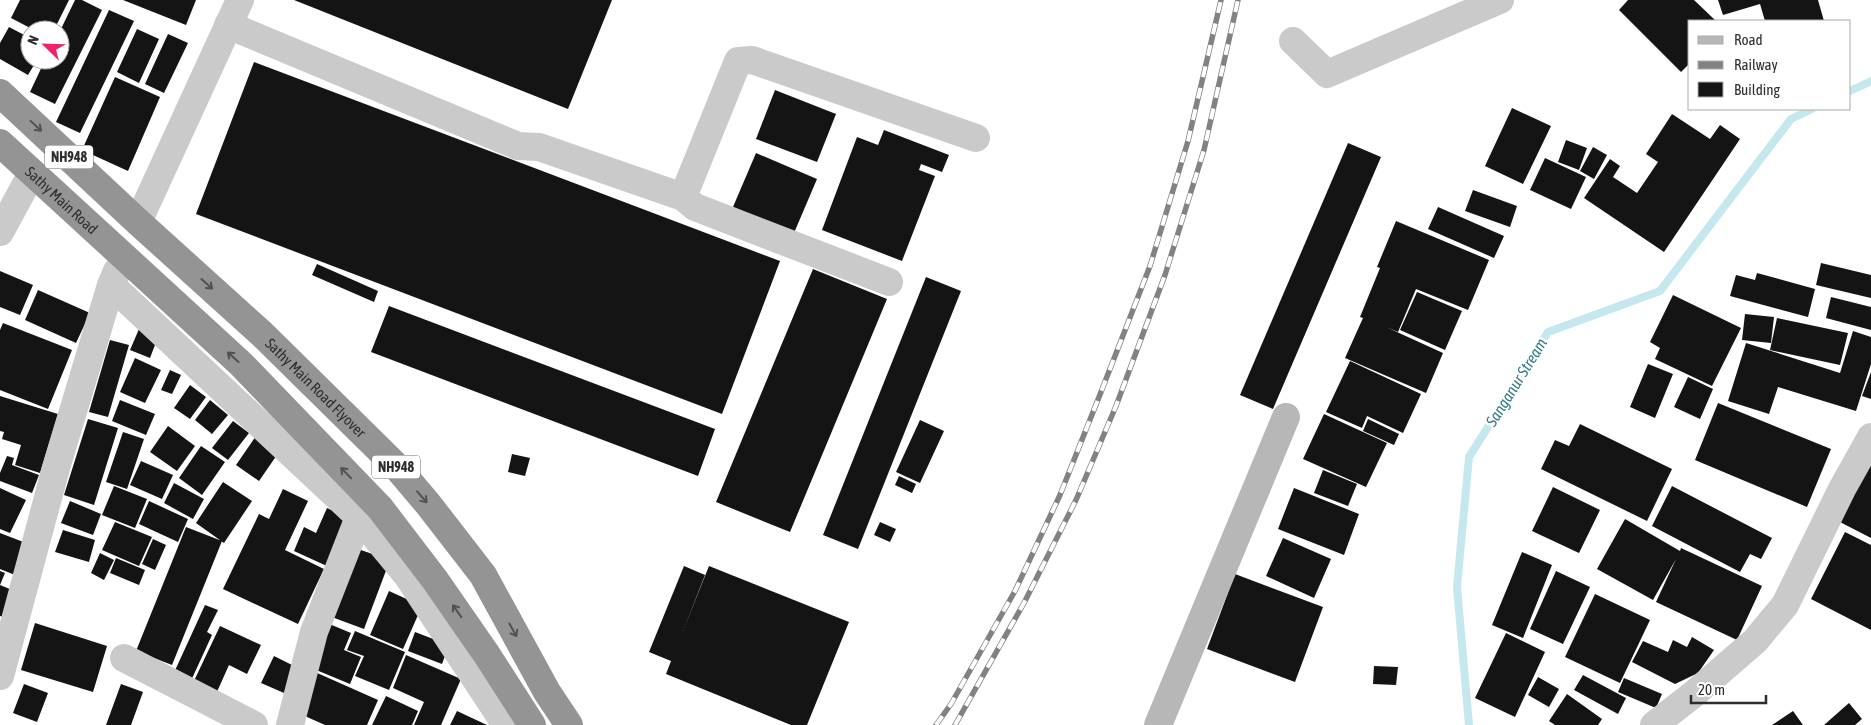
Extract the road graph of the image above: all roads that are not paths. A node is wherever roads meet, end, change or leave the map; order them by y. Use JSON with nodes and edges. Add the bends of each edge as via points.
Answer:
{"nodes":[{"id":1,"x":240,"y":0,"type":"edge"},
{"id":2,"x":1500,"y":0,"type":"edge"},
{"id":3,"x":228,"y":26,"type":"junction"},
{"id":4,"x":1293,"y":41,"type":"dead end"},
{"id":5,"x":0,"y":93,"type":"edge"},
{"id":6,"x":976,"y":138,"type":"dead end"},
{"id":7,"x":0,"y":143,"type":"edge"},
{"id":8,"x":32,"y":173,"type":"junction"},
{"id":9,"x":683,"y":197,"type":"junction"},
{"id":10,"x":138,"y":222,"type":"junction"},
{"id":11,"x":0,"y":232,"type":"edge"},
{"id":12,"x":124,"y":256,"type":"junction"},
{"id":13,"x":889,"y":282,"type":"dead end"},
{"id":14,"x":111,"y":285,"type":"junction"},
{"id":15,"x":1286,"y":417,"type":"dead end"},
{"id":16,"x":1871,"y":437,"type":"edge"},
{"id":17,"x":359,"y":517,"type":"junction"},
{"id":18,"x":124,"y":658,"type":"dead end"},
{"id":19,"x":0,"y":676,"type":"edge"},
{"id":20,"x":254,"y":725,"type":"edge"},
{"id":21,"x":290,"y":725,"type":"edge"},
{"id":22,"x":506,"y":725,"type":"edge"},
{"id":23,"x":532,"y":725,"type":"edge"},
{"id":24,"x":568,"y":725,"type":"edge"},
{"id":25,"x":1158,"y":725,"type":"edge"},
{"id":26,"x":1654,"y":725,"type":"edge"}],
"edges":[{"from":1,"to":3,"type":"street"},
{"from":2,"to":4,"type":"street","via":[[1327,74]]},
{"from":3,"to":9,"type":"street","via":[[518,146],[539,148]]},
{"from":3,"to":10,"type":"street"},
{"from":5,"to":10,"type":"highway","number":"NH948","one_way":true},
{"from":6,"to":9,"type":"street","via":[[752,60],[738,61]]},
{"from":7,"to":8,"type":"highway","name":"Sathy Main Road","number":"NH948"},
{"from":8,"to":11,"type":"street"},
{"from":8,"to":12,"type":"highway","name":"Sathy Main Road","number":"NH948"},
{"from":9,"to":13,"type":"street","via":[[695,207]]},
{"from":10,"to":24,"type":"highway","name":"Sathy Main Road Flyover","number":"NH948","one_way":true,"via":[[262,334],[395,466],[428,504],[483,575]]},
{"from":12,"to":14,"type":"street"},
{"from":23,"to":12,"type":"highway","number":"NH948","one_way":true,"via":[[435,580],[380,508],[240,364]]},
{"from":14,"to":17,"type":"street"},
{"from":14,"to":19,"type":"street","via":[[56,468]]},
{"from":15,"to":25,"type":"street"},
{"from":16,"to":26,"type":"street","via":[[1785,605],[1755,641]]},
{"from":17,"to":21,"type":"street","via":[[314,632]]},
{"from":17,"to":22,"type":"street","via":[[407,575]]},
{"from":18,"to":20,"type":"street"}]}
